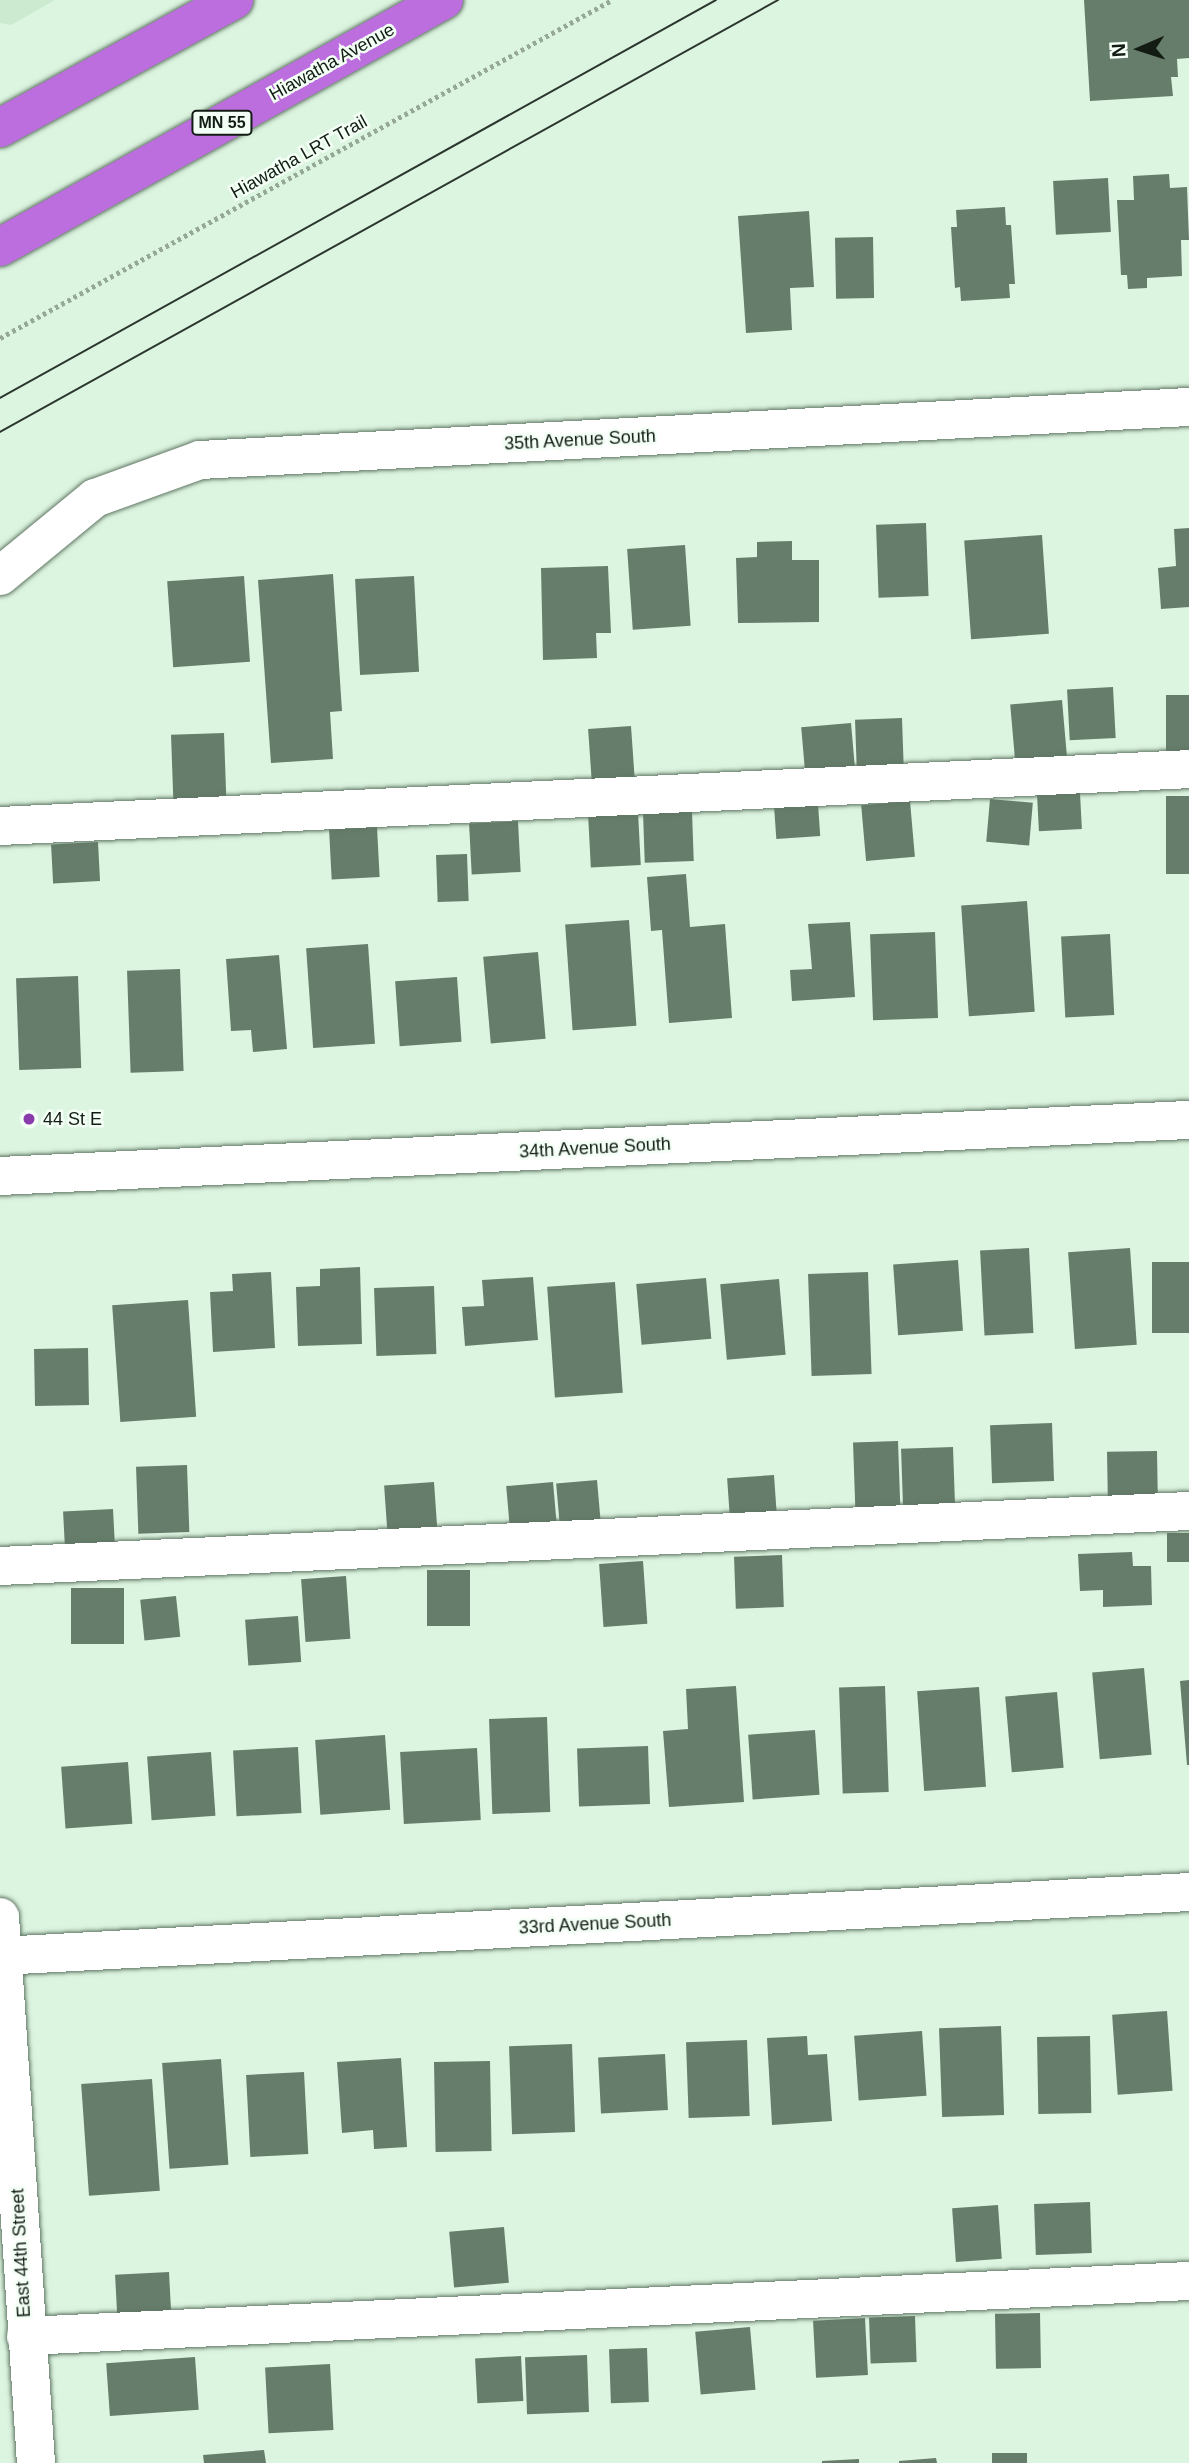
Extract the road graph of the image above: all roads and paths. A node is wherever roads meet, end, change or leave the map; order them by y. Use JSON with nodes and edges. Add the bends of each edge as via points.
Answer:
{"nodes":[{"id":1,"x":234,"y":0,"type":"edge"},
{"id":2,"x":444,"y":0,"type":"edge"},
{"id":3,"x":612,"y":0,"type":"edge"},
{"id":4,"x":0,"y":128,"type":"edge"},
{"id":5,"x":0,"y":247,"type":"edge"},
{"id":6,"x":0,"y":338,"type":"edge"},
{"id":7,"x":1189,"y":407,"type":"edge"},
{"id":8,"x":1,"y":573,"type":"edge"},
{"id":9,"x":1189,"y":769,"type":"edge"},
{"id":10,"x":0,"y":827,"type":"edge"},
{"id":11,"x":1189,"y":1120,"type":"edge"},
{"id":12,"x":0,"y":1176,"type":"edge"},
{"id":13,"x":1189,"y":1511,"type":"edge"},
{"id":14,"x":0,"y":1566,"type":"edge"},
{"id":15,"x":1189,"y":1892,"type":"edge"},
{"id":16,"x":0,"y":1917,"type":"edge"},
{"id":17,"x":1,"y":1956,"type":"edge"},
{"id":18,"x":1189,"y":2281,"type":"edge"},
{"id":19,"x":26,"y":2336,"type":"junction"},
{"id":20,"x":36,"y":2463,"type":"edge"}],
"edges":[{"from":1,"to":4,"type":"highway"},
{"from":2,"to":5,"type":"highway","name":"Hiawatha Avenue","number":"MN 55"},
{"from":3,"to":6,"type":"path","name":"Hiawatha LRT Trail"},
{"from":7,"to":8,"type":"street","name":"35th Avenue South","via":[[200,460],[95,498]]},
{"from":9,"to":10,"type":"street"},
{"from":11,"to":12,"type":"street","name":"34th Avenue South"},
{"from":13,"to":14,"type":"street"},
{"from":15,"to":17,"type":"street","name":"33rd Avenue South"},
{"from":16,"to":17,"type":"street","name":"East 44th Street"},
{"from":17,"to":19,"type":"street","name":"East 44th Street"},
{"from":18,"to":19,"type":"street"},
{"from":19,"to":20,"type":"street","name":"East 44th Street"}]}
